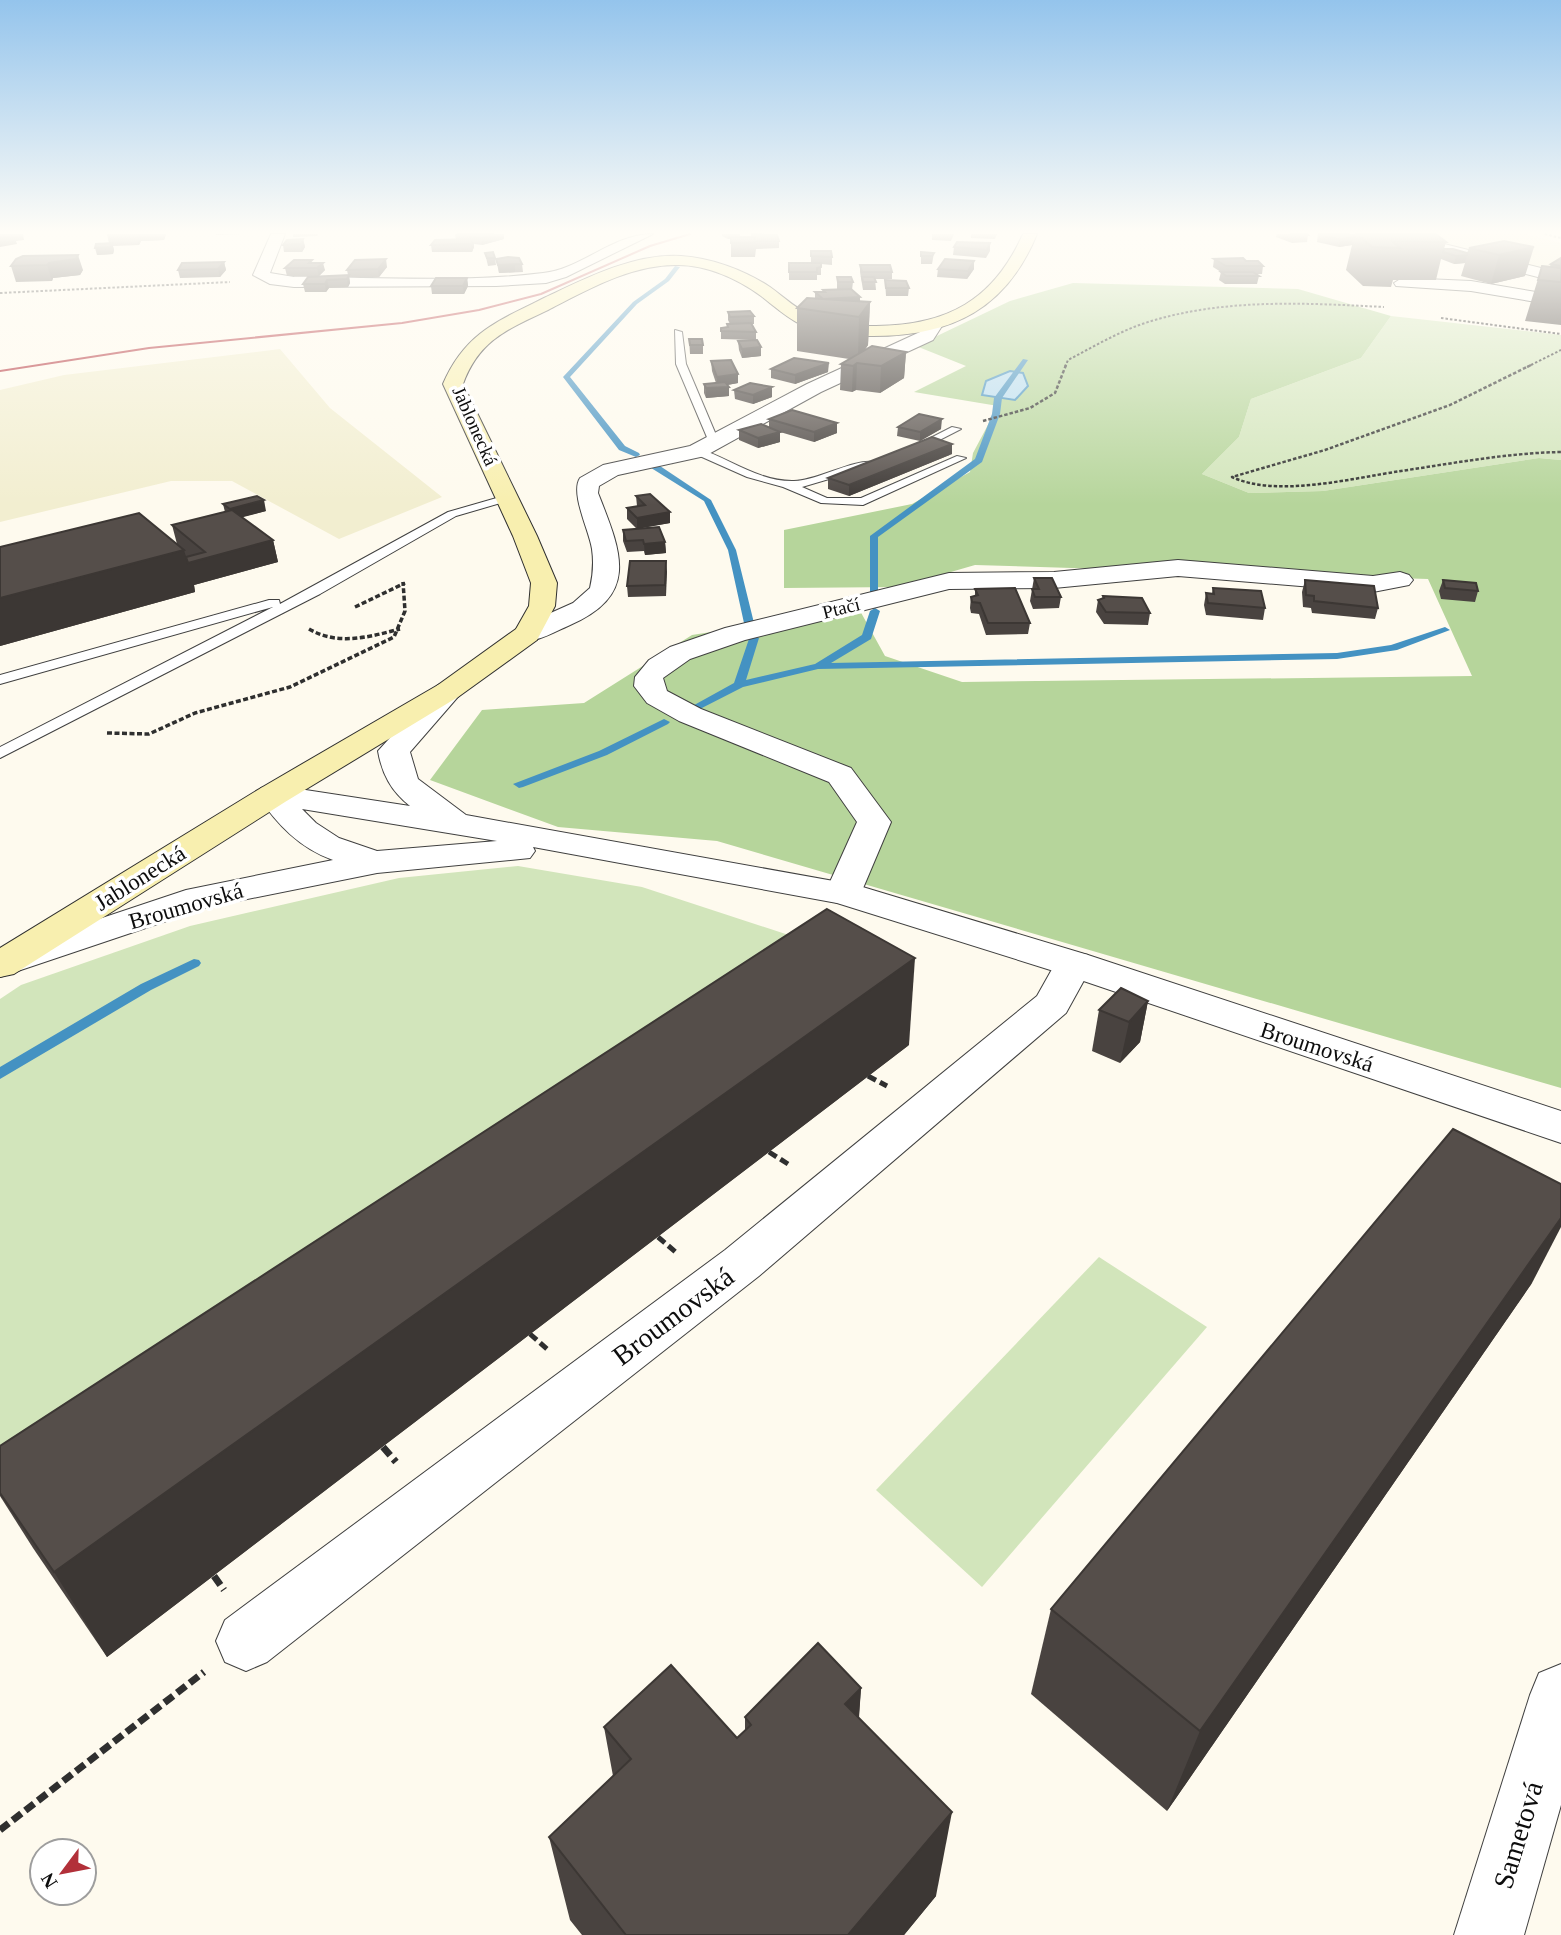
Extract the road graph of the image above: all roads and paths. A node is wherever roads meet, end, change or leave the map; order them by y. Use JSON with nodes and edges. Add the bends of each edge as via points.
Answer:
{"nodes":[{"id":1,"x":503,"y":324,"type":"edge"},
{"id":2,"x":817,"y":324,"type":"edge"},
{"id":3,"x":937,"y":324,"type":"edge"},
{"id":4,"x":1142,"y":324,"type":"edge"},
{"id":5,"x":1492,"y":324,"type":"edge"},
{"id":6,"x":933,"y":326,"type":"junction"},
{"id":7,"x":678,"y":332,"type":"dead end"},
{"id":8,"x":1561,"y":334,"type":"edge"},
{"id":9,"x":1561,"y":350,"type":"edge"},
{"id":10,"x":956,"y":429,"type":"joint"},
{"id":11,"x":705,"y":446,"type":"junction"},
{"id":12,"x":1561,"y":452,"type":"edge"},
{"id":13,"x":902,"y":453,"type":"edge"},
{"id":14,"x":961,"y":458,"type":"dead end"},
{"id":15,"x":878,"y":461,"type":"edge"},
{"id":16,"x":784,"y":484,"type":"junction"},
{"id":17,"x":508,"y":498,"type":"junction"},
{"id":18,"x":374,"y":558,"type":"junction"},
{"id":19,"x":1399,"y":580,"type":"dead end"},
{"id":20,"x":315,"y":592,"type":"junction"},
{"id":21,"x":309,"y":629,"type":"dead end"},
{"id":22,"x":400,"y":629,"type":"junction"},
{"id":23,"x":527,"y":634,"type":"junction"},
{"id":24,"x":0,"y":680,"type":"edge"},
{"id":25,"x":448,"y":691,"type":"junction"},
{"id":26,"x":103,"y":732,"type":"dead end"},
{"id":27,"x":0,"y":753,"type":"edge"},
{"id":28,"x":273,"y":795,"type":"junction"},
{"id":29,"x":461,"y":824,"type":"junction"},
{"id":30,"x":609,"y":851,"type":"junction"},
{"id":31,"x":377,"y":862,"type":"junction"},
{"id":32,"x":843,"y":893,"type":"junction"},
{"id":33,"x":1074,"y":964,"type":"junction"},
{"id":34,"x":0,"y":965,"type":"edge"},
{"id":35,"x":1561,"y":1127,"type":"edge"},
{"id":36,"x":658,"y":1237,"type":"dead end"},
{"id":37,"x":690,"y":1264,"type":"dead end"},
{"id":38,"x":246,"y":1640,"type":"joint"},
{"id":39,"x":1561,"y":1695,"type":"edge"},
{"id":40,"x":0,"y":1830,"type":"edge"},
{"id":41,"x":1489,"y":1935,"type":"edge"}],
"edges":[{"from":1,"to":17,"type":"main road","name":"Jablonecká","via":[[470,350],[453,384]]},
{"from":2,"to":6,"type":"main road","name":"Jablonecká","via":[[885,331]]},
{"from":3,"to":6,"type":"main road"},
{"from":4,"to":10,"type":"path","via":[[1068,359],[1055,393],[1030,408]]},
{"from":5,"to":8,"type":"path"},
{"from":6,"to":11,"type":"street","name":"Jablonecká","via":[[928,336],[814,388]]},
{"from":7,"to":11,"type":"lane","via":[[681,364]]},
{"from":9,"to":12,"type":"path","via":[[1450,405],[1325,450],[1232,477],[1247,484],[1307,485],[1517,453]]},
{"from":10,"to":13,"type":"lane"},
{"from":11,"to":16,"type":"lane","via":[[732,467]]},
{"from":11,"to":23,"type":"street","name":"Jablonecká","via":[[611,470],[588,483],[605,551],[604,587],[595,600]]},
{"from":14,"to":16,"type":"lane","via":[[863,502],[825,502]]},
{"from":15,"to":16,"type":"lane","via":[[817,481]]},
{"from":17,"to":18,"type":"lane","via":[[452,514]]},
{"from":17,"to":23,"type":"main road","name":"Jablonecká","via":[[544,583],[542,606]]},
{"from":18,"to":20,"type":"lane"},
{"from":18,"to":22,"type":"path","via":[[405,583],[407,598]]},
{"from":19,"to":32,"type":"street","name":"Ptačí","via":[[1373,584],[1178,568],[1054,580],[949,581],[735,634],[680,653],[659,666],[649,677],[657,697],[690,715],[840,775],[874,822]]},
{"from":20,"to":24,"type":"lane"},
{"from":20,"to":27,"type":"lane"},
{"from":21,"to":22,"type":"path","via":[[345,638]]},
{"from":22,"to":26,"type":"path","via":[[394,638],[290,687],[195,713],[149,734]]},
{"from":23,"to":25,"type":"main road","name":"Jablonecká"},
{"from":25,"to":28,"type":"main road","name":"Jablonecká"},
{"from":25,"to":29,"type":"street","name":"Broumovská","via":[[394,751],[395,770],[409,791]]},
{"from":28,"to":29,"type":"street","name":"Broumovská"},
{"from":28,"to":31,"type":"street","name":"Broumovská","via":[[312,839]]},
{"from":28,"to":34,"type":"main road","name":"Jablonecká"},
{"from":29,"to":30,"type":"street","name":"Broumovská"},
{"from":30,"to":31,"type":"street","name":"Broumovská","via":[[481,851]]},
{"from":30,"to":32,"type":"street","name":"Broumovská"},
{"from":31,"to":34,"type":"street","name":"Broumovská","via":[[199,898]]},
{"from":32,"to":33,"type":"street","name":"Broumovská"},
{"from":33,"to":35,"type":"street","name":"Broumovská"},
{"from":33,"to":38,"type":"street","name":"Broumovská","via":[[1052,1004],[742,1263]]},
{"from":36,"to":37,"type":"path"},
{"from":38,"to":40,"type":"path"},
{"from":39,"to":41,"type":"street","name":"Sametová"}]}
